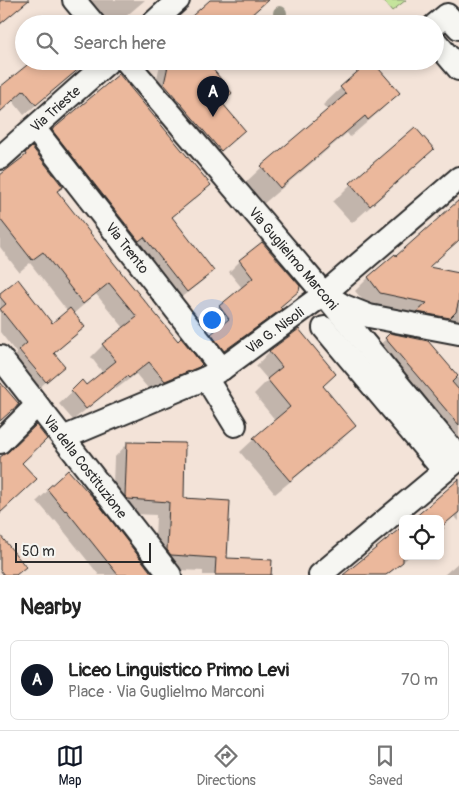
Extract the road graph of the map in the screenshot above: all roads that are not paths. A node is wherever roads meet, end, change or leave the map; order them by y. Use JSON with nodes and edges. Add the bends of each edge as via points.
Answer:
{"nodes":[{"id":1,"x":74,"y":0,"type":"edge"},
{"id":2,"x":178,"y":0,"type":"edge"},
{"id":3,"x":86,"y":15,"type":"edge"},
{"id":4,"x":162,"y":15,"type":"edge"},
{"id":5,"x":444,"y":17,"type":"edge"},
{"id":6,"x":459,"y":28,"type":"edge"},
{"id":7,"x":444,"y":52,"type":"edge"},
{"id":8,"x":459,"y":69,"type":"edge"},
{"id":9,"x":100,"y":70,"type":"edge"},
{"id":10,"x":134,"y":70,"type":"edge"},
{"id":11,"x":34,"y":128,"type":"junction"},
{"id":12,"x":0,"y":158,"type":"edge"},
{"id":13,"x":459,"y":178,"type":"edge"},
{"id":14,"x":324,"y":294,"type":"junction"},
{"id":15,"x":324,"y":328,"type":"dead end"},
{"id":16,"x":459,"y":333,"type":"edge"},
{"id":17,"x":348,"y":341,"type":"junction"},
{"id":18,"x":0,"y":357,"type":"edge"},
{"id":19,"x":214,"y":373,"type":"junction"},
{"id":20,"x":37,"y":405,"type":"junction"},
{"id":21,"x":235,"y":425,"type":"dead end"},
{"id":22,"x":63,"y":438,"type":"junction"},
{"id":23,"x":0,"y":442,"type":"edge"},
{"id":24,"x":454,"y":463,"type":"edge"},
{"id":25,"x":170,"y":575,"type":"edge"},
{"id":26,"x":320,"y":575,"type":"edge"}],
"edges":[{"from":1,"to":3,"type":"street"},
{"from":2,"to":4,"type":"street"},
{"from":5,"to":6,"type":"street","via":[[447,15]]},
{"from":7,"to":8,"type":"street"},
{"from":9,"to":11,"type":"street","name":"Via Trieste"},
{"from":10,"to":14,"type":"street","name":"Via Guglielmo Marconi"},
{"from":11,"to":12,"type":"street","name":"Via Trieste"},
{"from":11,"to":19,"type":"street","name":"Via Trento"},
{"from":13,"to":14,"type":"street","name":"Via G. Nisoli"},
{"from":14,"to":16,"type":"street","via":[[369,316]]},
{"from":14,"to":17,"type":"street","name":"Via Guglielmo Marconi"},
{"from":14,"to":19,"type":"street","name":"Via G. Nisoli"},
{"from":15,"to":17,"type":"street"},
{"from":17,"to":24,"type":"street","name":"Via Guglielmo Marconi"},
{"from":18,"to":20,"type":"street","name":"Via della Costituzione"},
{"from":19,"to":21,"type":"street","name":"Via Trento"},
{"from":19,"to":22,"type":"street","name":"Via G. Nisoli"},
{"from":20,"to":22,"type":"street","name":"Via della Costituzione"},
{"from":20,"to":23,"type":"street"},
{"from":22,"to":25,"type":"street","name":"Via della Costituzione"},
{"from":24,"to":26,"type":"street"}]}
